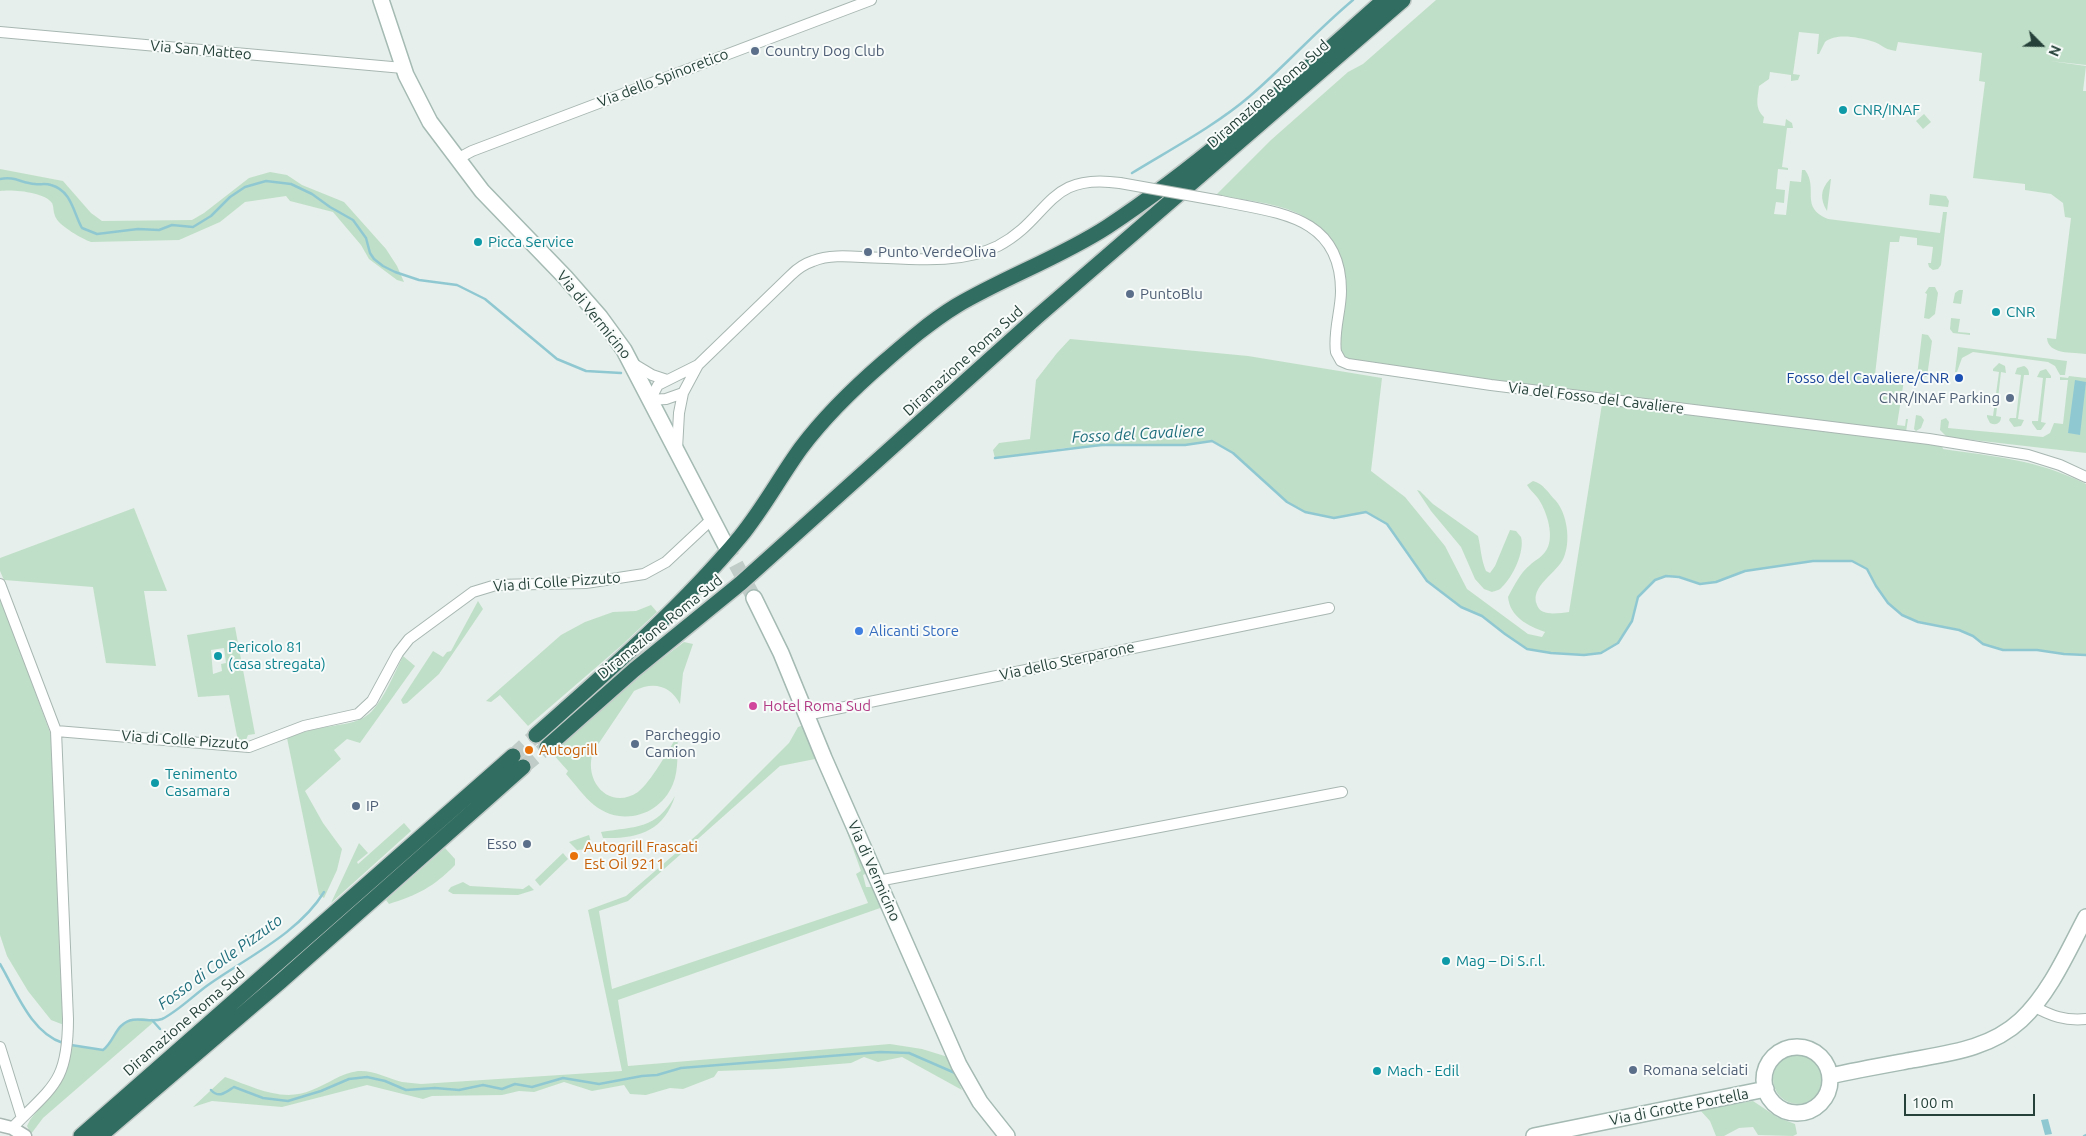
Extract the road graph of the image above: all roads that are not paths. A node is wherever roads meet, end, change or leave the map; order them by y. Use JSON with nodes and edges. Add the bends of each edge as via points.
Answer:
{"nodes":[{"id":1,"x":381,"y":0,"type":"edge"},
{"id":2,"x":870,"y":0,"type":"edge"},
{"id":3,"x":1384,"y":0,"type":"edge"},
{"id":4,"x":1403,"y":0,"type":"edge"},
{"id":5,"x":0,"y":32,"type":"edge"},
{"id":6,"x":403,"y":68,"type":"junction"},
{"id":7,"x":457,"y":159,"type":"junction"},
{"id":8,"x":632,"y":363,"type":"junction"},
{"id":9,"x":698,"y":365,"type":"junction"},
{"id":10,"x":667,"y":380,"type":"junction"},
{"id":11,"x":683,"y":393,"type":"junction"},
{"id":12,"x":650,"y":400,"type":"junction"},
{"id":13,"x":677,"y":452,"type":"junction"},
{"id":14,"x":2086,"y":477,"type":"edge"},
{"id":15,"x":712,"y":519,"type":"junction"},
{"id":16,"x":725,"y":544,"type":"tunnel mouth"},
{"id":17,"x":0,"y":584,"type":"edge"},
{"id":18,"x":754,"y":598,"type":"tunnel mouth"},
{"id":19,"x":1329,"y":608,"type":"dead end"},
{"id":20,"x":806,"y":715,"type":"junction"},
{"id":21,"x":56,"y":731,"type":"junction"},
{"id":22,"x":536,"y":735,"type":"tunnel mouth"},
{"id":23,"x":546,"y":747,"type":"tunnel mouth"},
{"id":24,"x":1342,"y":792,"type":"dead end"},
{"id":25,"x":878,"y":881,"type":"junction"},
{"id":26,"x":2086,"y":917,"type":"edge"},
{"id":27,"x":2033,"y":1006,"type":"junction"},
{"id":28,"x":2086,"y":1019,"type":"edge"},
{"id":29,"x":0,"y":1047,"type":"edge"},
{"id":30,"x":1830,"y":1076,"type":"junction"},
{"id":31,"x":1766,"y":1089,"type":"junction"},
{"id":32,"x":22,"y":1118,"type":"junction"},
{"id":33,"x":6,"y":1127,"type":"edge"},
{"id":34,"x":25,"y":1136,"type":"edge"},
{"id":35,"x":81,"y":1136,"type":"edge"},
{"id":36,"x":100,"y":1136,"type":"edge"},
{"id":37,"x":1007,"y":1136,"type":"edge"},
{"id":38,"x":1534,"y":1136,"type":"edge"}],
"edges":[{"from":1,"to":6,"type":"main road","name":"Via di Vermicino"},
{"from":2,"to":7,"type":"street","name":"Via dello Spinoretico","via":[[472,150]]},
{"from":3,"to":22,"type":"highway","name":"Diramazione Roma Sud","via":[[1234,132],[1166,185],[1068,250],[940,316],[884,362],[816,429],[750,524],[684,599]]},
{"from":4,"to":23,"type":"highway","name":"Diramazione Roma Sud","via":[[1045,310],[736,588],[634,670]]},
{"from":5,"to":6,"type":"street","name":"Via San Matteo"},
{"from":6,"to":7,"type":"main road","name":"Via di Vermicino","via":[[422,109]]},
{"from":7,"to":8,"type":"main road","name":"Via di Vermicino","via":[[487,197],[593,309]]},
{"from":8,"to":10,"type":"street"},
{"from":8,"to":12,"type":"main road","name":"Via di Vermicino"},
{"from":9,"to":10,"type":"street"},
{"from":9,"to":11,"type":"street"},
{"from":9,"to":14,"type":"street","name":"Via del Fosso del Cavaliere","bridge":true,"via":[[791,275],[812,261],[839,256],[954,257],[980,252],[1005,241],[1068,186],[1089,181],[1120,183],[1297,218],[1311,226],[1326,241],[1336,262],[1341,283],[1336,349],[1341,361],[1348,364],[1491,385],[1929,439],[2028,455]]},
{"from":10,"to":12,"type":"street","via":[[655,388]]},
{"from":11,"to":12,"type":"street"},
{"from":11,"to":13,"type":"street"},
{"from":12,"to":13,"type":"main road","name":"Via di Vermicino"},
{"from":13,"to":15,"type":"main road","name":"Via di Vermicino"},
{"from":15,"to":16,"type":"main road","name":"Via di Vermicino"},
{"from":15,"to":21,"type":"street","name":"Via di Colle Pizzuto","via":[[666,562],[644,574],[580,584],[496,585],[473,592],[409,639],[370,704],[352,716],[308,725],[249,747]]},
{"from":17,"to":21,"type":"street"},
{"from":18,"to":20,"type":"main road","name":"Via di Vermicino"},
{"from":19,"to":20,"type":"street","name":"Via dello Sterparone"},
{"from":20,"to":25,"type":"main road","name":"Via di Vermicino"},
{"from":21,"to":32,"type":"street","via":[[68,1043],[57,1082]]},
{"from":24,"to":25,"type":"street"},
{"from":25,"to":37,"type":"main road","name":"Via di Vermicino","via":[[962,1070],[983,1106]]},
{"from":26,"to":27,"type":"main road"},
{"from":27,"to":28,"type":"street","via":[[2054,1017]]},
{"from":27,"to":30,"type":"main road","via":[[2011,1028],[1980,1045]]},
{"from":29,"to":32,"type":"street"},
{"from":30,"to":31,"type":"main road","via":[[1823,1100],[1816,1107],[1802,1112],[1779,1107]]},
{"from":30,"to":31,"type":"main road","via":[[1825,1062],[1815,1052],[1789,1048],[1769,1062]]},
{"from":31,"to":38,"type":"main road","name":"Via di Grotte Portella"},
{"from":32,"to":33,"type":"street"},
{"from":33,"to":34,"type":"street"},
{"from":35,"to":36,"type":"highway","name":"Diramazione Roma Sud","via":[[518,761],[280,982]]}]}
